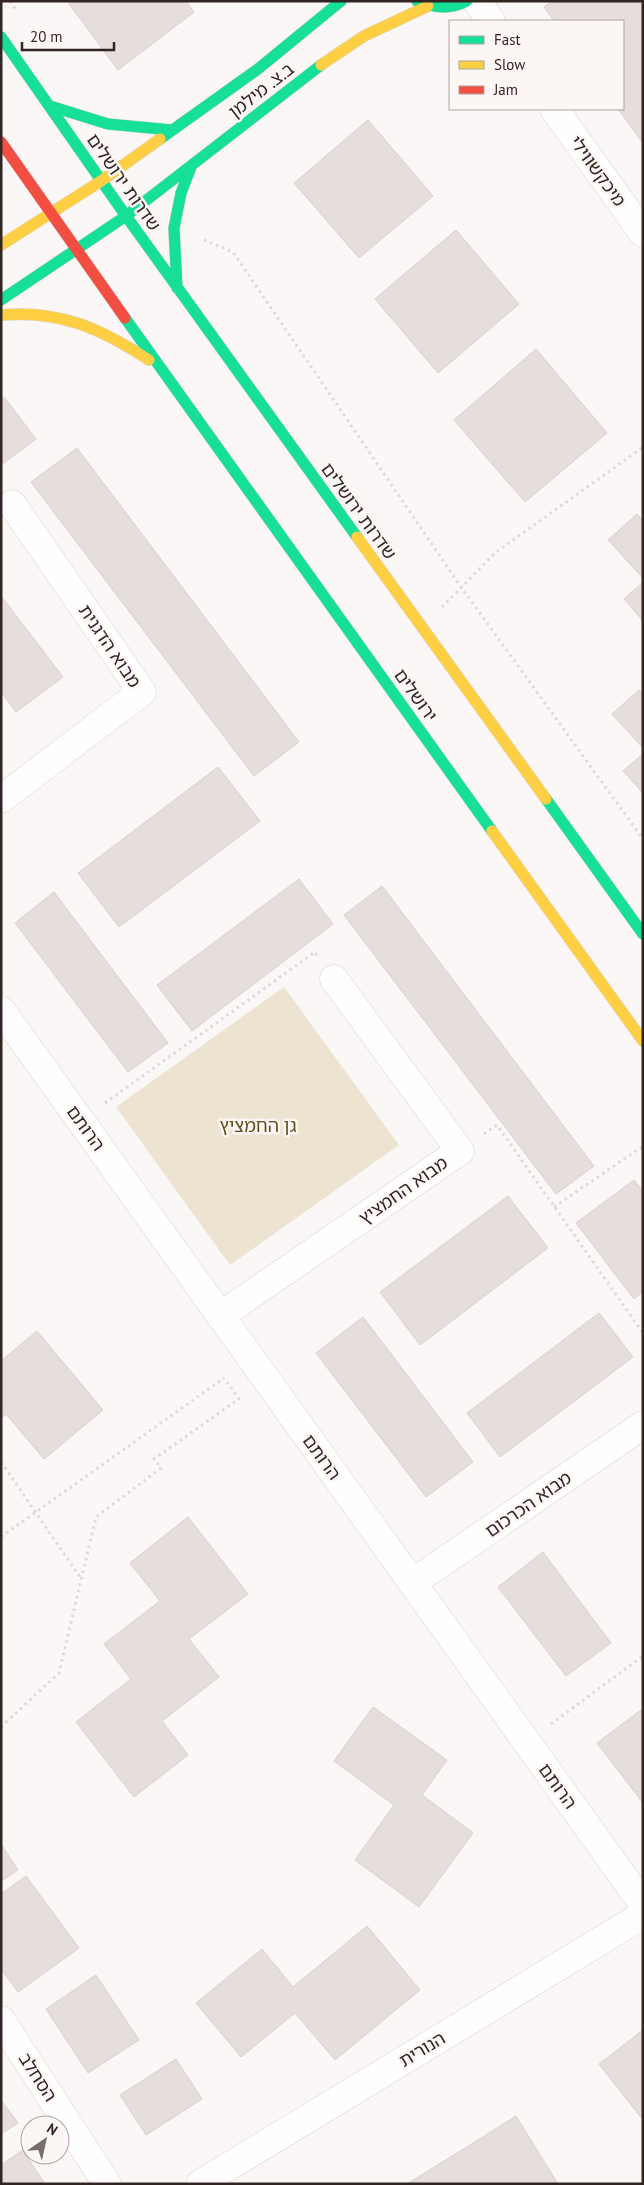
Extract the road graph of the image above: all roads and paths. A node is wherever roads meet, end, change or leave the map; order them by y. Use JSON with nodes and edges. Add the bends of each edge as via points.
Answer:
{"nodes":[{"id":1,"x":341,"y":1,"type":"edge"},
{"id":2,"x":416,"y":1,"type":"edge"},
{"id":3,"x":468,"y":1,"type":"edge"},
{"id":4,"x":477,"y":1,"type":"edge"},
{"id":5,"x":428,"y":6,"type":"junction"},
{"id":6,"x":490,"y":20,"type":"edge"},
{"id":7,"x":1,"y":37,"type":"edge"},
{"id":8,"x":50,"y":106,"type":"junction"},
{"id":9,"x":555,"y":110,"type":"edge"},
{"id":10,"x":172,"y":130,"type":"junction"},
{"id":11,"x":1,"y":142,"type":"edge"},
{"id":12,"x":191,"y":167,"type":"junction"},
{"id":13,"x":102,"y":181,"type":"junction"},
{"id":14,"x":52,"y":213,"type":"junction"},
{"id":15,"x":126,"y":216,"type":"junction"},
{"id":16,"x":174,"y":228,"type":"junction"},
{"id":17,"x":643,"y":233,"type":"edge"},
{"id":18,"x":1,"y":245,"type":"edge"},
{"id":19,"x":76,"y":250,"type":"junction"},
{"id":20,"x":177,"y":288,"type":"junction"},
{"id":21,"x":1,"y":300,"type":"edge"},
{"id":22,"x":1,"y":314,"type":"edge"},
{"id":23,"x":162,"y":369,"type":"junction"},
{"id":24,"x":643,"y":448,"type":"edge"},
{"id":25,"x":12,"y":504,"type":"dead end"},
{"id":26,"x":462,"y":587,"type":"junction"},
{"id":27,"x":422,"y":628,"type":"junction"},
{"id":28,"x":1,"y":799,"type":"edge"},
{"id":29,"x":643,"y":839,"type":"edge"},
{"id":30,"x":643,"y":934,"type":"edge"},
{"id":31,"x":334,"y":979,"type":"joint"},
{"id":32,"x":1,"y":1010,"type":"edge"},
{"id":33,"x":643,"y":1041,"type":"edge"},
{"id":34,"x":80,"y":1121,"type":"junction"},
{"id":35,"x":643,"y":1146,"type":"edge"},
{"id":36,"x":460,"y":1151,"type":"junction"},
{"id":37,"x":554,"y":1207,"type":"junction"},
{"id":38,"x":220,"y":1316,"type":"junction"},
{"id":39,"x":643,"y":1333,"type":"edge"},
{"id":40,"x":252,"y":1360,"type":"junction"},
{"id":41,"x":224,"y":1378,"type":"junction"},
{"id":42,"x":643,"y":1425,"type":"edge"},
{"id":43,"x":1,"y":1462,"type":"edge"},
{"id":44,"x":36,"y":1512,"type":"junction"},
{"id":45,"x":1,"y":1537,"type":"edge"},
{"id":46,"x":81,"y":1578,"type":"junction"},
{"id":47,"x":412,"y":1584,"type":"junction"},
{"id":48,"x":643,"y":1656,"type":"edge"},
{"id":49,"x":1,"y":1727,"type":"edge"},
{"id":50,"x":527,"y":1743,"type":"junction"},
{"id":51,"x":643,"y":1904,"type":"edge"},
{"id":52,"x":643,"y":1914,"type":"edge"},
{"id":53,"x":1,"y":2020,"type":"edge"},
{"id":54,"x":107,"y":2184,"type":"edge"},
{"id":55,"x":200,"y":2184,"type":"edge"}],
"edges":[{"from":1,"to":10,"type":"main road","name":"ב.צ. מילמן","via":[[265,63]]},
{"from":2,"to":5,"type":"main road"},
{"from":3,"to":5,"type":"main road","via":[[444,9]]},
{"from":4,"to":6,"type":"street"},
{"from":5,"to":12,"type":"main road","name":"ב.צ. מילמן","via":[[364,36]]},
{"from":7,"to":8,"type":"main road"},
{"from":8,"to":10,"type":"main road","via":[[108,124]]},
{"from":8,"to":13,"type":"main road","name":"שדרות ירושלים"},
{"from":9,"to":17,"type":"street","name":"מיכקשווילי"},
{"from":10,"to":13,"type":"main road","name":"ב.צ. מילמן"},
{"from":11,"to":14,"type":"main road"},
{"from":12,"to":15,"type":"main road","name":"ב.צ. מילמן"},
{"from":12,"to":16,"type":"main road","via":[[181,193]]},
{"from":13,"to":14,"type":"main road","name":"ב.צ. מילמן"},
{"from":13,"to":15,"type":"main road","name":"שדרות ירושלים"},
{"from":14,"to":18,"type":"main road","name":"ב.צ. מילמן"},
{"from":14,"to":19,"type":"main road"},
{"from":15,"to":19,"type":"main road","name":"ב.צ. מילמן"},
{"from":15,"to":20,"type":"main road","name":"שדרות ירושלים"},
{"from":16,"to":20,"type":"main road"},
{"from":16,"to":26,"type":"path","via":[[232,252]]},
{"from":19,"to":21,"type":"main road","name":"ב.צ. מילמן"},
{"from":19,"to":23,"type":"main road"},
{"from":20,"to":27,"type":"main road","name":"שדרות ירושלים"},
{"from":22,"to":23,"type":"main road","via":[[30,312],[74,320],[126,344]]},
{"from":23,"to":33,"type":"main road","name":"ירושלים"},
{"from":24,"to":26,"type":"path","via":[[495,553]]},
{"from":25,"to":28,"type":"street","name":"מבוא הדגנית","via":[[142,692]]},
{"from":26,"to":27,"type":"path"},
{"from":26,"to":29,"type":"path"},
{"from":27,"to":30,"type":"main road","name":"שדרות ירושלים"},
{"from":31,"to":34,"type":"path","via":[[315,952]]},
{"from":31,"to":36,"type":"street","name":"מבוא החמציץ"},
{"from":32,"to":34,"type":"street","name":"הרותם"},
{"from":34,"to":38,"type":"street","name":"הרותם"},
{"from":35,"to":37,"type":"path"},
{"from":36,"to":37,"type":"path","via":[[496,1126]]},
{"from":36,"to":38,"type":"street","name":"מבוא החמציץ"},
{"from":37,"to":39,"type":"path"},
{"from":38,"to":40,"type":"street","name":"הרותם"},
{"from":40,"to":41,"type":"path"},
{"from":40,"to":47,"type":"street","name":"הרותם"},
{"from":41,"to":44,"type":"path"},
{"from":41,"to":46,"type":"path","via":[[239,1399],[154,1459],[160,1468],[96,1517]]},
{"from":42,"to":47,"type":"street","name":"מבוא הכרכום"},
{"from":43,"to":44,"type":"path"},
{"from":44,"to":45,"type":"path"},
{"from":44,"to":46,"type":"path"},
{"from":46,"to":49,"type":"path","via":[[59,1673]]},
{"from":47,"to":50,"type":"street","name":"הרותם"},
{"from":48,"to":50,"type":"path"},
{"from":50,"to":51,"type":"street","name":"הרותם"},
{"from":52,"to":55,"type":"street","name":"הנורית"},
{"from":53,"to":54,"type":"street","name":"הסחלב"}]}
